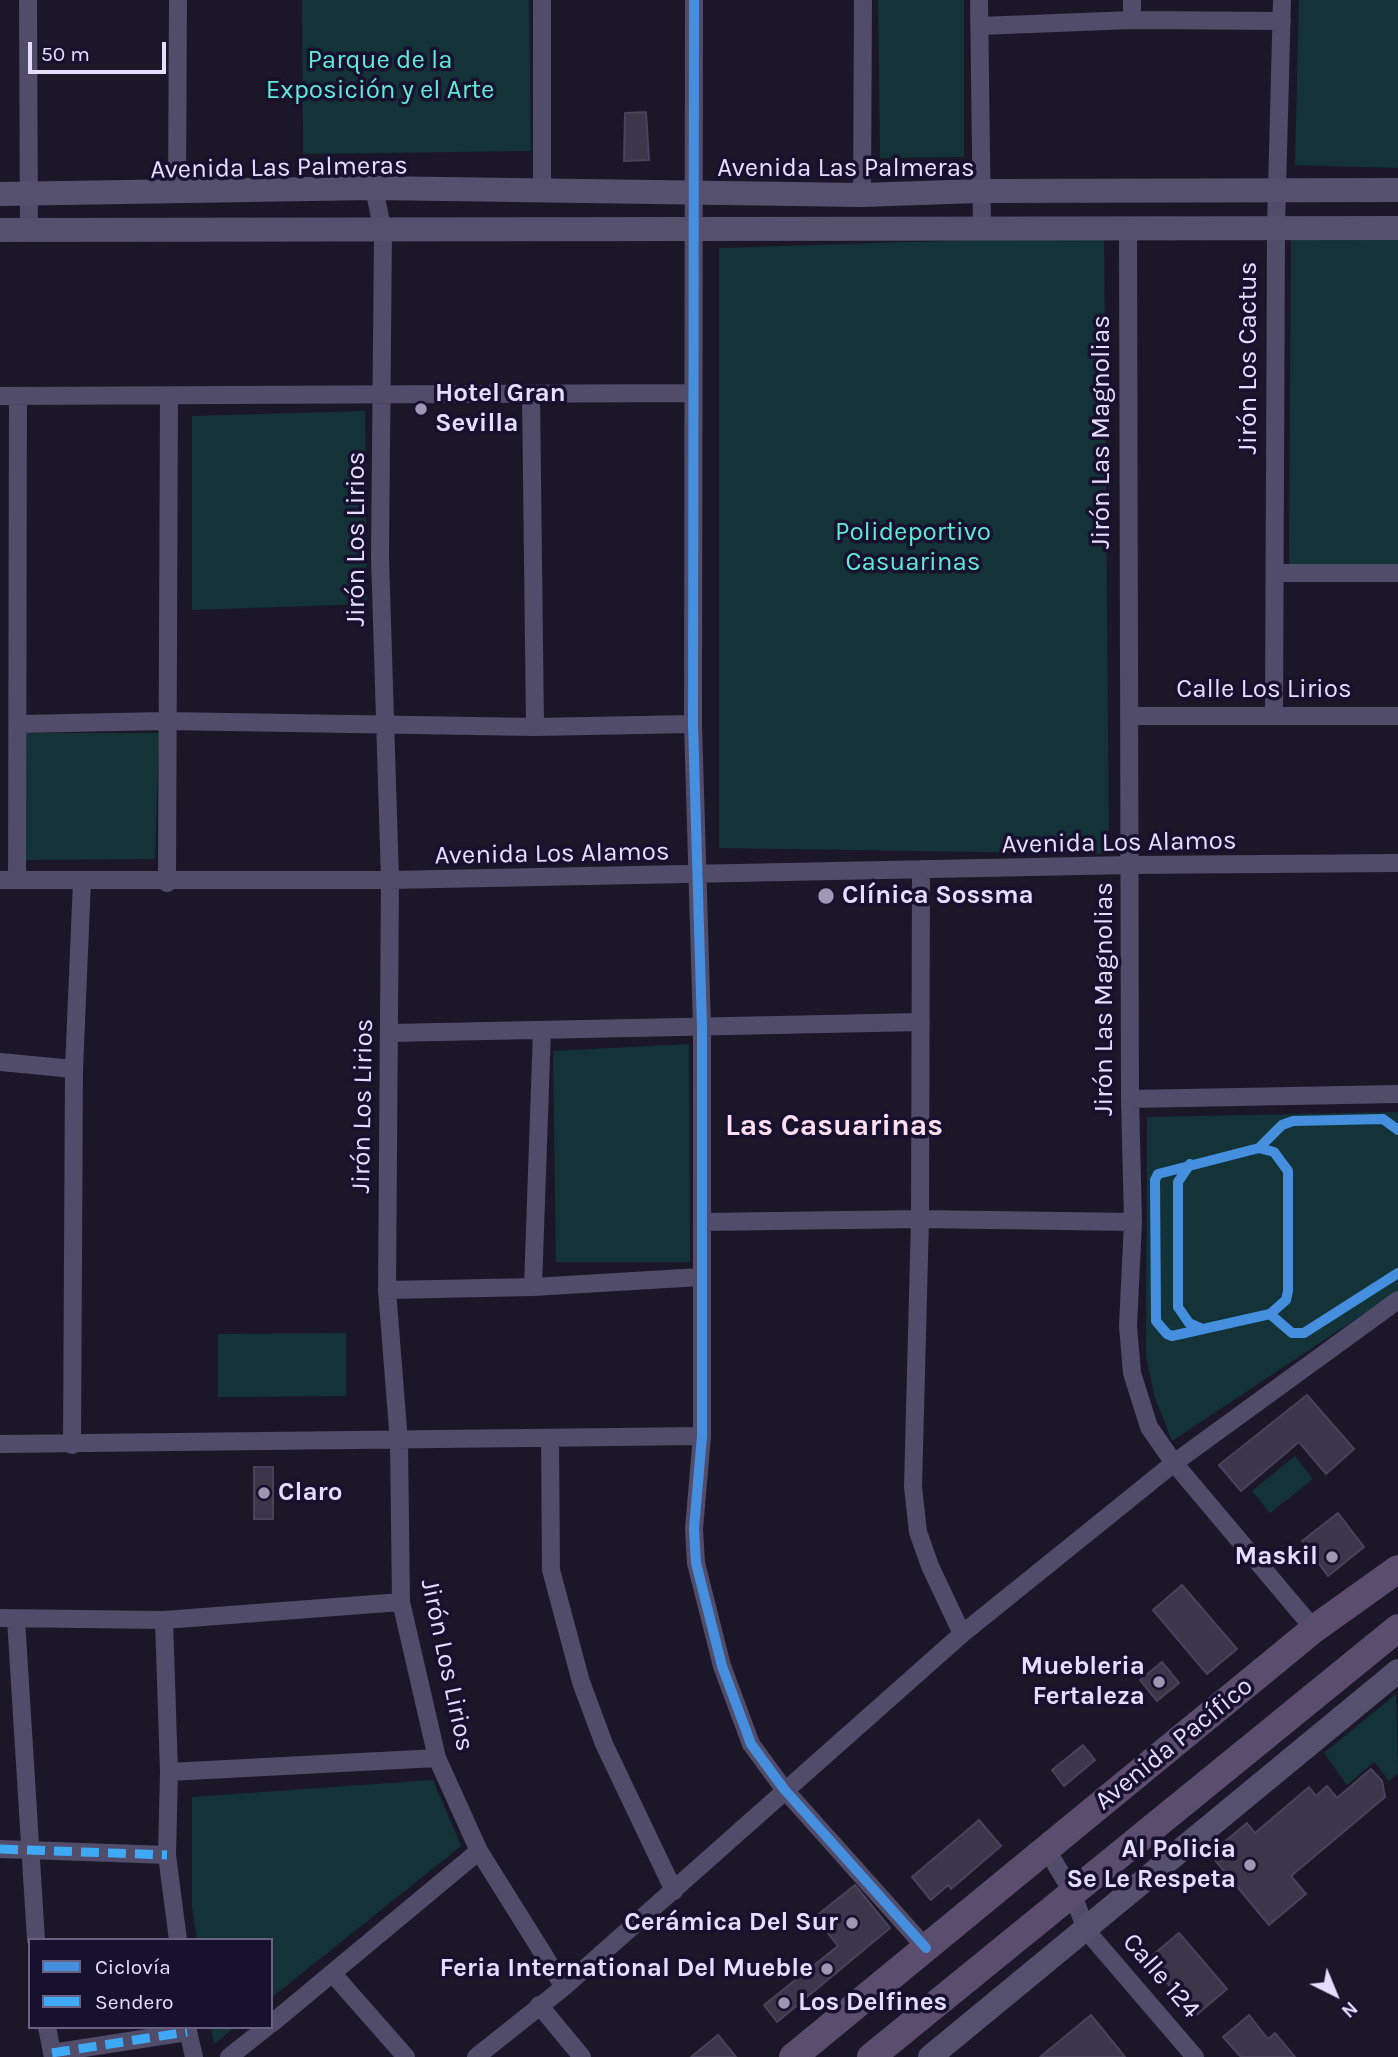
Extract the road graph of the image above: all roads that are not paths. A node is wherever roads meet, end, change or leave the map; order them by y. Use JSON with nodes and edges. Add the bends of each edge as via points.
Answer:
{"nodes":[{"id":1,"x":28,"y":0,"type":"edge"},
{"id":2,"x":178,"y":0,"type":"edge"},
{"id":3,"x":542,"y":0,"type":"edge"},
{"id":4,"x":695,"y":0,"type":"edge"},
{"id":5,"x":863,"y":0,"type":"edge"},
{"id":6,"x":979,"y":0,"type":"edge"},
{"id":7,"x":1132,"y":0,"type":"edge"},
{"id":8,"x":1282,"y":0,"type":"edge"},
{"id":9,"x":1132,"y":20,"type":"junction"},
{"id":10,"x":1282,"y":21,"type":"junction"},
{"id":11,"x":980,"y":26,"type":"junction"},
{"id":12,"x":374,"y":188,"type":"junction"},
{"id":13,"x":1398,"y":190,"type":"edge"},
{"id":14,"x":979,"y":191,"type":"junction"},
{"id":15,"x":177,"y":192,"type":"junction"},
{"id":16,"x":542,"y":192,"type":"junction"},
{"id":17,"x":1277,"y":192,"type":"junction"},
{"id":18,"x":28,"y":193,"type":"junction"},
{"id":19,"x":694,"y":193,"type":"junction"},
{"id":20,"x":0,"y":194,"type":"edge"},
{"id":21,"x":862,"y":195,"type":"junction"},
{"id":22,"x":982,"y":228,"type":"junction"},
{"id":23,"x":1276,"y":228,"type":"junction"},
{"id":24,"x":1398,"y":228,"type":"edge"},
{"id":25,"x":693,"y":229,"type":"junction"},
{"id":26,"x":1128,"y":229,"type":"junction"},
{"id":27,"x":0,"y":230,"type":"edge"},
{"id":28,"x":29,"y":230,"type":"junction"},
{"id":29,"x":383,"y":232,"type":"junction"},
{"id":30,"x":693,"y":393,"type":"junction"},
{"id":31,"x":531,"y":394,"type":"junction"},
{"id":32,"x":384,"y":395,"type":"junction"},
{"id":33,"x":9,"y":396,"type":"edge"},
{"id":34,"x":169,"y":397,"type":"junction"},
{"id":35,"x":1275,"y":573,"type":"junction"},
{"id":36,"x":1398,"y":573,"type":"edge"},
{"id":37,"x":1129,"y":716,"type":"junction"},
{"id":38,"x":1274,"y":716,"type":"junction"},
{"id":39,"x":1398,"y":716,"type":"edge"},
{"id":40,"x":166,"y":722,"type":"junction"},
{"id":41,"x":19,"y":724,"type":"junction"},
{"id":42,"x":693,"y":724,"type":"junction"},
{"id":43,"x":387,"y":726,"type":"junction"},
{"id":44,"x":535,"y":727,"type":"junction"},
{"id":45,"x":1398,"y":863,"type":"edge"},
{"id":46,"x":1131,"y":864,"type":"junction"},
{"id":47,"x":921,"y":869,"type":"junction"},
{"id":48,"x":698,"y":874,"type":"junction"},
{"id":49,"x":8,"y":880,"type":"edge"},
{"id":50,"x":390,"y":880,"type":"junction"},
{"id":51,"x":82,"y":881,"type":"junction"},
{"id":52,"x":167,"y":883,"type":"junction"},
{"id":53,"x":921,"y":1022,"type":"junction"},
{"id":54,"x":702,"y":1028,"type":"junction"},
{"id":55,"x":542,"y":1030,"type":"junction"},
{"id":56,"x":391,"y":1033,"type":"junction"},
{"id":57,"x":0,"y":1062,"type":"edge"},
{"id":58,"x":75,"y":1069,"type":"junction"},
{"id":59,"x":1398,"y":1094,"type":"edge"},
{"id":60,"x":1129,"y":1099,"type":"junction"},
{"id":61,"x":920,"y":1219,"type":"junction"},
{"id":62,"x":702,"y":1222,"type":"junction"},
{"id":63,"x":1133,"y":1222,"type":"junction"},
{"id":64,"x":700,"y":1277,"type":"junction"},
{"id":65,"x":533,"y":1287,"type":"junction"},
{"id":66,"x":387,"y":1290,"type":"junction"},
{"id":67,"x":1398,"y":1300,"type":"edge"},
{"id":68,"x":702,"y":1436,"type":"junction"},
{"id":69,"x":550,"y":1440,"type":"junction"},
{"id":70,"x":399,"y":1442,"type":"junction"},
{"id":71,"x":0,"y":1444,"type":"edge"},
{"id":72,"x":72,"y":1445,"type":"junction"},
{"id":73,"x":1174,"y":1463,"type":"junction"},
{"id":74,"x":1398,"y":1569,"type":"edge"},
{"id":75,"x":401,"y":1602,"type":"junction"},
{"id":76,"x":8,"y":1618,"type":"edge"},
{"id":77,"x":164,"y":1619,"type":"junction"},
{"id":78,"x":1398,"y":1628,"type":"edge"},
{"id":79,"x":1314,"y":1629,"type":"junction"},
{"id":80,"x":962,"y":1634,"type":"junction"},
{"id":81,"x":1398,"y":1671,"type":"edge"},
{"id":82,"x":437,"y":1758,"type":"junction"},
{"id":83,"x":1236,"y":1759,"type":"junction"},
{"id":84,"x":169,"y":1772,"type":"junction"},
{"id":85,"x":1261,"y":1785,"type":"junction"},
{"id":86,"x":784,"y":1789,"type":"junction"},
{"id":87,"x":29,"y":1847,"type":"junction"},
{"id":88,"x":1046,"y":1848,"type":"junction"},
{"id":89,"x":0,"y":1849,"type":"edge"},
{"id":90,"x":479,"y":1851,"type":"junction"},
{"id":91,"x":167,"y":1855,"type":"junction"},
{"id":92,"x":674,"y":1891,"type":"junction"},
{"id":93,"x":1072,"y":1892,"type":"junction"},
{"id":94,"x":1086,"y":1930,"type":"junction"},
{"id":95,"x":36,"y":1938,"type":"edge"},
{"id":96,"x":178,"y":1938,"type":"edge"},
{"id":97,"x":926,"y":1948,"type":"junction"},
{"id":98,"x":332,"y":1974,"type":"junction"},
{"id":99,"x":564,"y":1987,"type":"junction"},
{"id":100,"x":539,"y":2005,"type":"junction"},
{"id":101,"x":273,"y":2022,"type":"edge"},
{"id":102,"x":47,"y":2029,"type":"edge"},
{"id":103,"x":264,"y":2029,"type":"edge"},
{"id":104,"x":187,"y":2030,"type":"edge"},
{"id":105,"x":52,"y":2055,"type":"edge"},
{"id":106,"x":194,"y":2057,"type":"edge"},
{"id":107,"x":229,"y":2057,"type":"edge"},
{"id":108,"x":406,"y":2057,"type":"edge"},
{"id":109,"x":476,"y":2057,"type":"edge"},
{"id":110,"x":582,"y":2057,"type":"edge"},
{"id":111,"x":793,"y":2057,"type":"edge"},
{"id":112,"x":871,"y":2057,"type":"edge"},
{"id":113,"x":930,"y":2057,"type":"edge"},
{"id":114,"x":1195,"y":2057,"type":"edge"}],
"edges":[{"from":1,"to":18,"type":"street"},
{"from":2,"to":15,"type":"street"},
{"from":3,"to":16,"type":"street"},
{"from":4,"to":19,"type":"street"},
{"from":5,"to":21,"type":"street"},
{"from":6,"to":11,"type":"street"},
{"from":7,"to":9,"type":"street"},
{"from":8,"to":10,"type":"street","name":"Jirón Los Cactus"},
{"from":9,"to":10,"type":"street"},
{"from":9,"to":11,"type":"street"},
{"from":10,"to":17,"type":"street","name":"Jirón Los Cactus"},
{"from":11,"to":14,"type":"street"},
{"from":12,"to":15,"type":"main road","name":"Avenida Las Palmeras"},
{"from":12,"to":16,"type":"main road","name":"Avenida Las Palmeras"},
{"from":12,"to":29,"type":"street","name":"Jirón Los Lirios"},
{"from":13,"to":17,"type":"main road","name":"Avenida Las Palmeras"},
{"from":14,"to":17,"type":"main road","name":"Avenida Las Palmeras"},
{"from":14,"to":21,"type":"main road","name":"Avenida Las Palmeras"},
{"from":14,"to":22,"type":"street"},
{"from":15,"to":18,"type":"main road","name":"Avenida Las Palmeras"},
{"from":16,"to":19,"type":"main road","name":"Avenida Las Palmeras"},
{"from":17,"to":23,"type":"street","name":"Jirón Los Cactus"},
{"from":18,"to":20,"type":"main road","name":"Avenida Las Palmeras"},
{"from":18,"to":28,"type":"street"},
{"from":19,"to":21,"type":"main road","name":"Avenida Las Palmeras"},
{"from":19,"to":25,"type":"street"},
{"from":22,"to":25,"type":"main road"},
{"from":22,"to":26,"type":"main road"},
{"from":23,"to":24,"type":"main road"},
{"from":23,"to":26,"type":"main road"},
{"from":23,"to":35,"type":"street","name":"Jirón Los Cactus"},
{"from":25,"to":29,"type":"main road"},
{"from":25,"to":30,"type":"street"},
{"from":26,"to":37,"type":"street","name":"Jirón Las Magnolias"},
{"from":27,"to":28,"type":"main road"},
{"from":28,"to":29,"type":"main road"},
{"from":29,"to":32,"type":"street","name":"Jirón Los Lirios"},
{"from":30,"to":31,"type":"street"},
{"from":30,"to":42,"type":"street"},
{"from":31,"to":32,"type":"street"},
{"from":31,"to":44,"type":"street"},
{"from":32,"to":34,"type":"street"},
{"from":32,"to":43,"type":"street","name":"Jirón Los Lirios","via":[[380,557]]},
{"from":33,"to":34,"type":"street"},
{"from":33,"to":41,"type":"street"},
{"from":34,"to":40,"type":"street"},
{"from":35,"to":36,"type":"street"},
{"from":35,"to":38,"type":"street","name":"Jirón Los Cactus"},
{"from":37,"to":38,"type":"street","name":"Calle Los Lirios"},
{"from":37,"to":46,"type":"street","name":"Jirón Las Magnolias"},
{"from":38,"to":39,"type":"street","name":"Calle Los Lirios"},
{"from":40,"to":41,"type":"street"},
{"from":40,"to":43,"type":"street"},
{"from":40,"to":52,"type":"street"},
{"from":41,"to":49,"type":"street"},
{"from":42,"to":44,"type":"street"},
{"from":42,"to":48,"type":"street"},
{"from":43,"to":44,"type":"street"},
{"from":43,"to":50,"type":"street","name":"Jirón Los Lirios"},
{"from":45,"to":46,"type":"street","name":"Avenida Los Alamos"},
{"from":46,"to":47,"type":"street","name":"Avenida Los Alamos"},
{"from":46,"to":60,"type":"street","name":"Jirón Las Magnolias"},
{"from":47,"to":48,"type":"street","name":"Avenida Los Alamos"},
{"from":47,"to":53,"type":"street"},
{"from":48,"to":50,"type":"street","name":"Avenida Los Alamos"},
{"from":48,"to":54,"type":"street"},
{"from":49,"to":51,"type":"street","name":"Avenida Los Alamos"},
{"from":50,"to":52,"type":"street","name":"Avenida Los Alamos"},
{"from":50,"to":56,"type":"street","name":"Jirón Los Lirios"},
{"from":51,"to":52,"type":"street","name":"Avenida Los Alamos"},
{"from":51,"to":58,"type":"street"},
{"from":53,"to":54,"type":"street"},
{"from":53,"to":61,"type":"street"},
{"from":54,"to":55,"type":"street"},
{"from":54,"to":62,"type":"street"},
{"from":55,"to":56,"type":"street"},
{"from":55,"to":65,"type":"street"},
{"from":56,"to":66,"type":"street","name":"Jirón Los Lirios"},
{"from":57,"to":58,"type":"street"},
{"from":58,"to":72,"type":"street"},
{"from":59,"to":60,"type":"street"},
{"from":60,"to":63,"type":"street","name":"Jirón Las Magnolias"},
{"from":61,"to":62,"type":"street"},
{"from":61,"to":63,"type":"street"},
{"from":61,"to":80,"type":"street","via":[[913,1486],[918,1532]]},
{"from":62,"to":64,"type":"street"},
{"from":63,"to":73,"type":"street","name":"Jirón Las Magnolias","via":[[1128,1325],[1132,1373],[1149,1427]]},
{"from":64,"to":65,"type":"street"},
{"from":64,"to":68,"type":"street"},
{"from":65,"to":66,"type":"street"},
{"from":66,"to":70,"type":"street","name":"Jirón Los Lirios"},
{"from":67,"to":73,"type":"street"},
{"from":68,"to":69,"type":"street"},
{"from":68,"to":86,"type":"street","via":[[694,1529],[704,1604],[751,1744]]},
{"from":69,"to":70,"type":"street"},
{"from":69,"to":92,"type":"street","via":[[551,1570],[581,1682],[604,1744]]},
{"from":70,"to":72,"type":"street"},
{"from":70,"to":75,"type":"street","name":"Jirón Los Lirios"},
{"from":71,"to":72,"type":"street"},
{"from":73,"to":79,"type":"street","name":"Jirón Las Magnolias"},
{"from":73,"to":80,"type":"street"},
{"from":74,"to":79,"type":"main road","name":"Avenida Pacífico"},
{"from":75,"to":77,"type":"street"},
{"from":75,"to":82,"type":"street","name":"Jirón Los Lirios"},
{"from":76,"to":77,"type":"street"},
{"from":76,"to":87,"type":"street"},
{"from":77,"to":84,"type":"street"},
{"from":78,"to":83,"type":"main road","name":"Avenida Pacífico"},
{"from":79,"to":88,"type":"main road","name":"Avenida Pacífico"},
{"from":80,"to":86,"type":"street"},
{"from":81,"to":85,"type":"main road"},
{"from":82,"to":84,"type":"street"},
{"from":82,"to":90,"type":"street","name":"Jirón Los Lirios"},
{"from":83,"to":85,"type":"main road"},
{"from":83,"to":93,"type":"main road","name":"Avenida Pacífico"},
{"from":84,"to":91,"type":"street"},
{"from":85,"to":94,"type":"main road"},
{"from":86,"to":92,"type":"street"},
{"from":86,"to":97,"type":"street"},
{"from":87,"to":89,"type":"street"},
{"from":87,"to":91,"type":"street"},
{"from":87,"to":95,"type":"street"},
{"from":88,"to":93,"type":"street"},
{"from":88,"to":97,"type":"main road","name":"Avenida Pacífico"},
{"from":90,"to":98,"type":"street"},
{"from":90,"to":99,"type":"street","name":"Jirón Los Lirios"},
{"from":91,"to":96,"type":"street"},
{"from":92,"to":99,"type":"street"},
{"from":93,"to":94,"type":"street"},
{"from":93,"to":112,"type":"main road","name":"Avenida Pacífico"},
{"from":94,"to":113,"type":"main road"},
{"from":94,"to":114,"type":"street","name":"Calle 124"},
{"from":97,"to":111,"type":"main road","name":"Avenida Pacífico"},
{"from":98,"to":101,"type":"street"},
{"from":98,"to":108,"type":"street"},
{"from":99,"to":100,"type":"street"},
{"from":100,"to":109,"type":"street"},
{"from":100,"to":110,"type":"street"},
{"from":102,"to":105,"type":"street"},
{"from":103,"to":107,"type":"street"},
{"from":104,"to":105,"type":"street"},
{"from":104,"to":106,"type":"street"}]}
